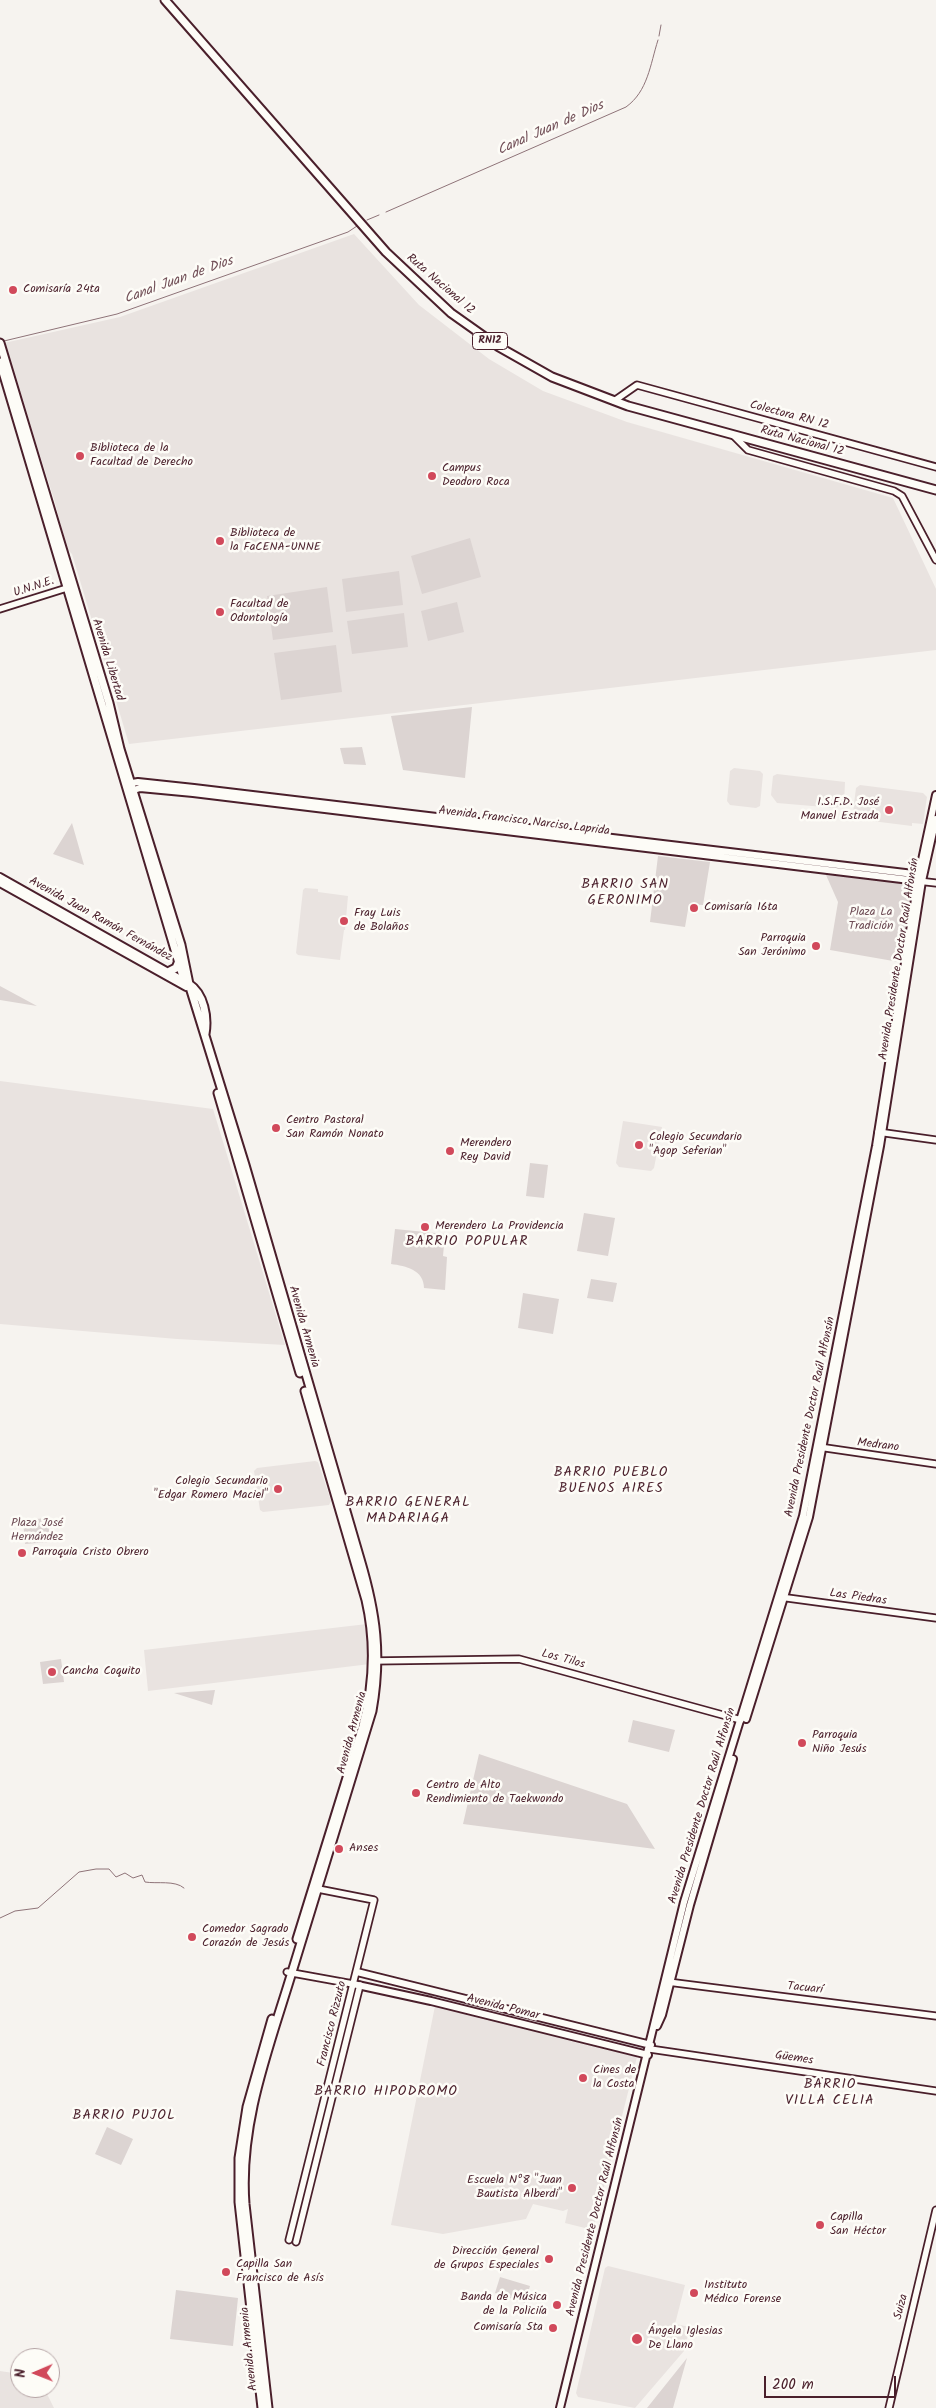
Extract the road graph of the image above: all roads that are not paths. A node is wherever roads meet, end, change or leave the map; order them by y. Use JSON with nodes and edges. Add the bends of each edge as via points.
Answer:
{"nodes":[{"id":1,"x":165,"y":0,"type":"edge"},
{"id":2,"x":0,"y":343,"type":"edge"},
{"id":3,"x":0,"y":362,"type":"edge"},
{"id":4,"x":614,"y":401,"type":"junction"},
{"id":5,"x":733,"y":435,"type":"junction"},
{"id":6,"x":936,"y":467,"type":"edge"},
{"id":7,"x":936,"y":490,"type":"edge"},
{"id":8,"x":936,"y":560,"type":"edge"},
{"id":9,"x":70,"y":587,"type":"junction"},
{"id":10,"x":0,"y":609,"type":"edge"},
{"id":11,"x":131,"y":786,"type":"junction"},
{"id":12,"x":936,"y":795,"type":"edge"},
{"id":13,"x":936,"y":819,"type":"edge"},
{"id":14,"x":0,"y":876,"type":"edge"},
{"id":15,"x":921,"y":878,"type":"junction"},
{"id":16,"x":0,"y":883,"type":"edge"},
{"id":17,"x":936,"y":883,"type":"edge"},
{"id":18,"x":179,"y":961,"type":"junction"},
{"id":19,"x":170,"y":971,"type":"junction"},
{"id":20,"x":186,"y":984,"type":"junction"},
{"id":21,"x":880,"y":1132,"type":"junction"},
{"id":22,"x":936,"y":1140,"type":"edge"},
{"id":23,"x":820,"y":1448,"type":"junction"},
{"id":24,"x":936,"y":1464,"type":"edge"},
{"id":25,"x":781,"y":1597,"type":"junction"},
{"id":26,"x":936,"y":1618,"type":"edge"},
{"id":27,"x":376,"y":1660,"type":"junction"},
{"id":28,"x":741,"y":1720,"type":"junction"},
{"id":29,"x":315,"y":1890,"type":"junction"},
{"id":30,"x":289,"y":1972,"type":"junction"},
{"id":31,"x":357,"y":1972,"type":"junction"},
{"id":32,"x":668,"y":1982,"type":"junction"},
{"id":33,"x":356,"y":1985,"type":"junction"},
{"id":34,"x":443,"y":1997,"type":"dead end"},
{"id":35,"x":468,"y":1999,"type":"junction"},
{"id":36,"x":936,"y":2016,"type":"edge"},
{"id":37,"x":649,"y":2050,"type":"junction"},
{"id":38,"x":936,"y":2091,"type":"edge"},
{"id":39,"x":936,"y":2210,"type":"edge"},
{"id":40,"x":289,"y":2240,"type":"dead end"},
{"id":41,"x":296,"y":2242,"type":"dead end"},
{"id":42,"x":262,"y":2408,"type":"edge"},
{"id":43,"x":268,"y":2408,"type":"edge"},
{"id":44,"x":560,"y":2408,"type":"edge"},
{"id":45,"x":889,"y":2408,"type":"edge"}],
"edges":[{"from":1,"to":4,"type":"main road","name":"Ruta Nacional 12","number":"RN12","via":[[374,238],[433,297],[518,358],[552,377]]},
{"from":2,"to":9,"type":"main road","name":"Avenida Libertad"},
{"from":3,"to":9,"type":"main road","name":"Avenida Libertad"},
{"from":4,"to":5,"type":"main road","name":"Ruta Nacional 12","number":"RN12"},
{"from":4,"to":6,"type":"street","name":"Colectora RN 12","via":[[637,385]]},
{"from":5,"to":7,"type":"main road","name":"Ruta Nacional 12","number":"RN12"},
{"from":5,"to":8,"type":"street","via":[[748,450],[894,491],[902,496]]},
{"from":9,"to":10,"type":"street","name":"U.N.N.E."},
{"from":9,"to":11,"type":"main road","name":"Avenida Libertad"},
{"from":11,"to":15,"type":"main road","name":"Avenida Francisco Narciso Laprida"},
{"from":11,"to":18,"type":"main road","name":"Avenida Libertad"},
{"from":11,"to":20,"type":"main road","name":"Avenida Libertad","via":[[181,944]]},
{"from":12,"to":15,"type":"main road","name":"Avenida Presidente Doctor Raúl Alfonsín"},
{"from":13,"to":15,"type":"main road","name":"Avenida Presidente Doctor Raúl Alfonsín"},
{"from":14,"to":19,"type":"main road","name":"Avenida Juan Ramón Fernández"},
{"from":15,"to":17,"type":"street"},
{"from":15,"to":21,"type":"main road","name":"Avenida Presidente Doctor Raúl Alfonsín"},
{"from":16,"to":20,"type":"main road","name":"Avenida Juan Ramón Fernández"},
{"from":18,"to":19,"type":"main road"},
{"from":18,"to":20,"type":"main road","name":"Avenida Libertad"},
{"from":19,"to":20,"type":"main road","name":"Avenida Juan Ramón Fernández"},
{"from":20,"to":27,"type":"main road","name":"Avenida Armenia","via":[[361,1581]]},
{"from":20,"to":27,"type":"main road","name":"Avenida Armenia","via":[[199,991],[207,1022],[205,1037],[372,1599]]},
{"from":21,"to":22,"type":"street"},
{"from":21,"to":23,"type":"main road","name":"Avenida Presidente Doctor Raúl Alfonsín"},
{"from":21,"to":23,"type":"main road","name":"Avenida Presidente Doctor Raúl Alfonsín","via":[[827,1428]]},
{"from":23,"to":24,"type":"street","name":"Medrano"},
{"from":23,"to":25,"type":"main road","name":"Avenida Presidente Doctor Raúl Alfonsín"},
{"from":25,"to":26,"type":"street","name":"Las Piedras"},
{"from":25,"to":28,"type":"main road","name":"Avenida Presidente Doctor Raúl Alfonsín"},
{"from":25,"to":32,"type":"main road","name":"Avenida Presidente Doctor Raúl Alfonsín"},
{"from":27,"to":28,"type":"street","name":"Los Tilos","via":[[519,1659]]},
{"from":27,"to":29,"type":"main road","name":"Avenida Armenia","via":[[372,1711]]},
{"from":28,"to":32,"type":"main road","name":"Avenida Presidente Doctor Raúl Alfonsín","via":[[702,1841]]},
{"from":29,"to":30,"type":"main road","name":"Avenida Armenia"},
{"from":29,"to":31,"type":"street","name":"Francisco Rizzuto","via":[[374,1900]]},
{"from":30,"to":33,"type":"street"},
{"from":30,"to":42,"type":"main road","name":"Avenida Armenia","via":[[247,2107],[239,2158],[239,2202]]},
{"from":30,"to":43,"type":"main road","name":"Avenida Armenia","via":[[252,2108],[244,2158],[245,2204]]},
{"from":31,"to":33,"type":"street","name":"Francisco Rizzuto"},
{"from":31,"to":35,"type":"main road","name":"Avenida Pomar"},
{"from":32,"to":36,"type":"street","name":"Tacuarí"},
{"from":32,"to":37,"type":"main road","name":"Avenida Presidente Doctor Raúl Alfonsín","via":[[662,2015]]},
{"from":33,"to":37,"type":"main road","name":"Avenida Pomar"},
{"from":33,"to":40,"type":"street","name":"Francisco Rizzuto"},
{"from":33,"to":41,"type":"street","name":"Francisco Rizzuto"},
{"from":34,"to":35,"type":"main road"},
{"from":35,"to":37,"type":"main road","name":"Avenida Pomar"},
{"from":37,"to":38,"type":"street","name":"Güemes"},
{"from":37,"to":44,"type":"main road","name":"Avenida Presidente Doctor Raúl Alfonsín"},
{"from":39,"to":45,"type":"street","name":"Suiza"}]}
